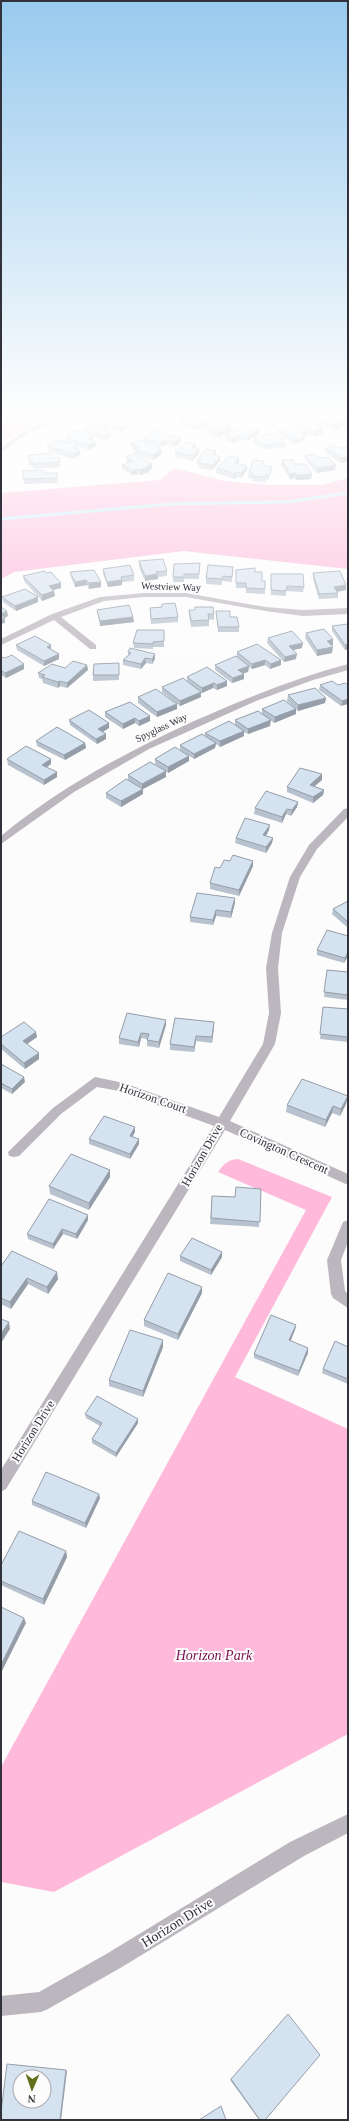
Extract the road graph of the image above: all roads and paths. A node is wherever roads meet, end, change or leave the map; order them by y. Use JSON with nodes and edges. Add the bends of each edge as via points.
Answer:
{"nodes":[{"id":1,"x":348,"y":611,"type":"edge"},
{"id":2,"x":55,"y":616,"type":"junction"},
{"id":3,"x":1,"y":642,"type":"edge"},
{"id":4,"x":93,"y":647,"type":"dead end"},
{"id":5,"x":348,"y":667,"type":"edge"},
{"id":6,"x":348,"y":811,"type":"edge"},
{"id":7,"x":1,"y":841,"type":"edge"},
{"id":8,"x":221,"y":1123,"type":"junction"},
{"id":9,"x":14,"y":1152,"type":"dead end"},
{"id":10,"x":348,"y":1180,"type":"edge"},
{"id":11,"x":348,"y":1226,"type":"edge"},
{"id":12,"x":348,"y":1302,"type":"edge"},
{"id":13,"x":1,"y":1484,"type":"edge"},
{"id":14,"x":348,"y":1823,"type":"edge"},
{"id":15,"x":1,"y":2006,"type":"edge"}],
"edges":[{"from":1,"to":2,"type":"street","name":"Westview Way","via":[[303,613],[186,596],[144,595],[103,599]]},
{"from":2,"to":3,"type":"street","name":"Westview Way"},
{"from":2,"to":4,"type":"street"},
{"from":5,"to":7,"type":"street","name":"Spyglass Way","via":[[278,688],[127,756],[80,782]]},
{"from":6,"to":8,"type":"street","name":"Horizon Drive","via":[[313,847],[295,878],[277,933],[272,968],[275,1013],[268,1044]]},
{"from":8,"to":9,"type":"street","name":"Horizon Court","via":[[120,1086],[95,1082],[57,1111]]},
{"from":8,"to":10,"type":"street","name":"Covington Crescent"},
{"from":8,"to":13,"type":"street","name":"Horizon Drive","via":[[176,1201]]},
{"from":11,"to":12,"type":"street","via":[[334,1260],[338,1294]]},
{"from":14,"to":15,"type":"street","name":"Horizon Drive","via":[[297,1849],[41,2002]]}]}
